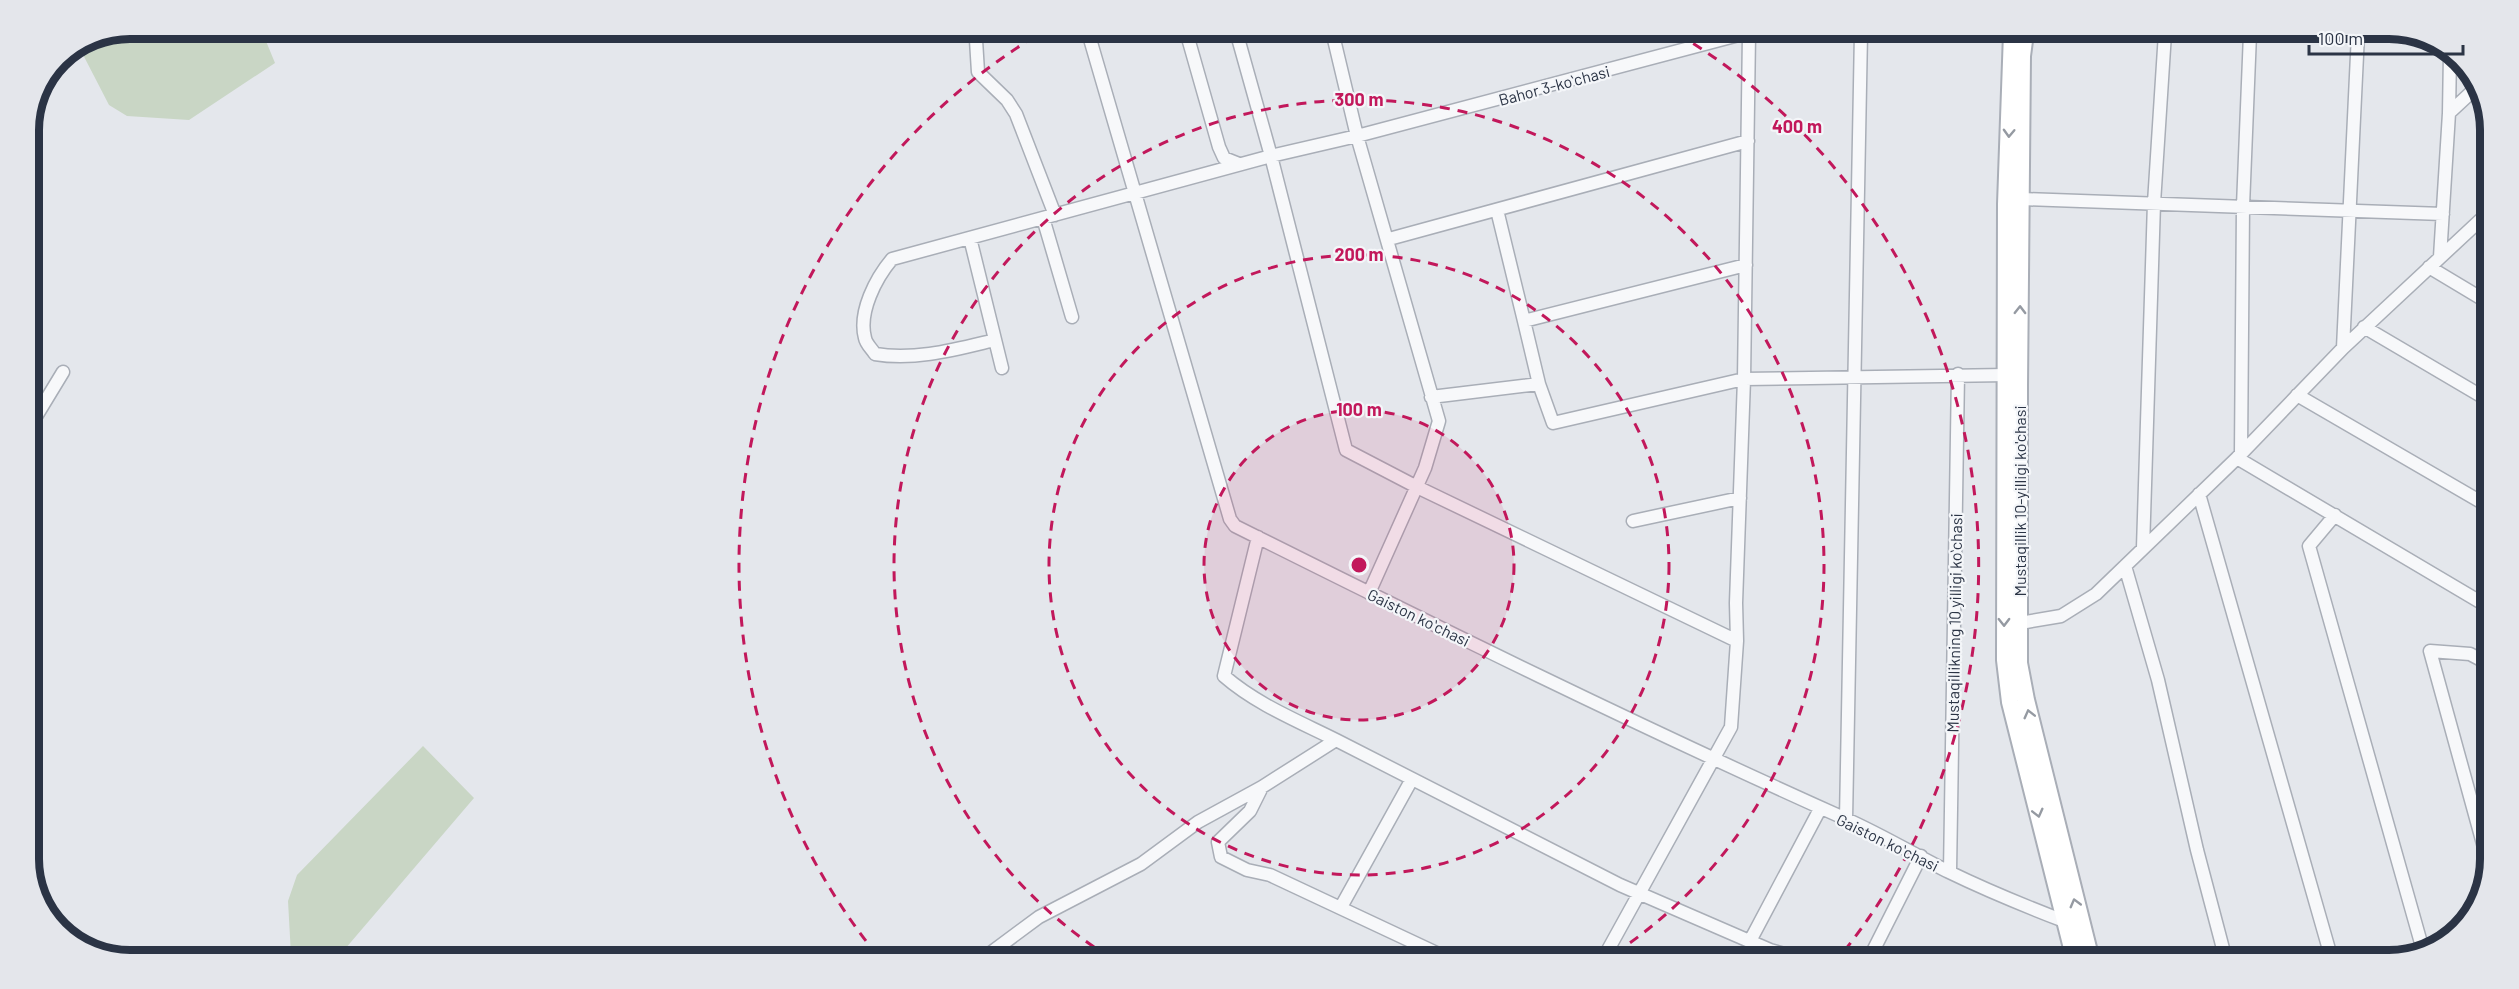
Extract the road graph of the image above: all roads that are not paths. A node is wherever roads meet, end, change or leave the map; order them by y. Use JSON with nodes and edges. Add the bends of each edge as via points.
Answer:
{"nodes":[{"id":1,"x":1090,"y":39,"type":"dead end"},
{"id":2,"x":1188,"y":39,"type":"edge"},
{"id":3,"x":1238,"y":39,"type":"edge"},
{"id":4,"x":1334,"y":39,"type":"edge"},
{"id":5,"x":1726,"y":39,"type":"edge"},
{"id":6,"x":1749,"y":39,"type":"edge"},
{"id":7,"x":1861,"y":39,"type":"edge"},
{"id":8,"x":2012,"y":39,"type":"edge"},
{"id":9,"x":2024,"y":39,"type":"edge"},
{"id":10,"x":2164,"y":39,"type":"edge"},
{"id":11,"x":2250,"y":39,"type":"edge"},
{"id":12,"x":2358,"y":39,"type":"edge"},
{"id":13,"x":975,"y":40,"type":"dead end"},
{"id":14,"x":2450,"y":63,"type":"edge"},
{"id":15,"x":2472,"y":92,"type":"edge"},
{"id":16,"x":2449,"y":113,"type":"junction"},
{"id":17,"x":1357,"y":136,"type":"junction"},
{"id":18,"x":1748,"y":141,"type":"junction"},
{"id":19,"x":1271,"y":156,"type":"junction"},
{"id":20,"x":1239,"y":164,"type":"junction"},
{"id":21,"x":1134,"y":193,"type":"junction"},
{"id":22,"x":2022,"y":199,"type":"junction"},
{"id":23,"x":2154,"y":203,"type":"junction"},
{"id":24,"x":2243,"y":206,"type":"junction"},
{"id":25,"x":1497,"y":210,"type":"junction"},
{"id":26,"x":2351,"y":210,"type":"junction"},
{"id":27,"x":2443,"y":214,"type":"junction"},
{"id":28,"x":1049,"y":216,"type":"junction"},
{"id":29,"x":2480,"y":223,"type":"edge"},
{"id":30,"x":970,"y":238,"type":"junction"},
{"id":31,"x":1389,"y":239,"type":"junction"},
{"id":32,"x":2440,"y":257,"type":"junction"},
{"id":33,"x":1746,"y":265,"type":"junction"},
{"id":34,"x":2429,"y":267,"type":"junction"},
{"id":35,"x":2480,"y":298,"type":"edge"},
{"id":36,"x":1072,"y":317,"type":"dead end"},
{"id":37,"x":1524,"y":321,"type":"junction"},
{"id":38,"x":2364,"y":327,"type":"junction"},
{"id":39,"x":995,"y":340,"type":"junction"},
{"id":40,"x":2343,"y":348,"type":"junction"},
{"id":41,"x":1002,"y":368,"type":"dead end"},
{"id":42,"x":63,"y":372,"type":"dead end"},
{"id":43,"x":1958,"y":374,"type":"junction"},
{"id":44,"x":1853,"y":375,"type":"junction"},
{"id":45,"x":2007,"y":375,"type":"junction"},
{"id":46,"x":1744,"y":379,"type":"junction"},
{"id":47,"x":1539,"y":384,"type":"junction"},
{"id":48,"x":2296,"y":395,"type":"junction"},
{"id":49,"x":2480,"y":395,"type":"edge"},
{"id":50,"x":1431,"y":397,"type":"junction"},
{"id":51,"x":39,"y":412,"type":"edge"},
{"id":52,"x":2239,"y":456,"type":"junction"},
{"id":53,"x":1417,"y":487,"type":"junction"},
{"id":54,"x":2199,"y":494,"type":"junction"},
{"id":55,"x":1740,"y":498,"type":"junction"},
{"id":56,"x":2480,"y":501,"type":"edge"},
{"id":57,"x":2335,"y":515,"type":"junction"},
{"id":58,"x":1633,"y":521,"type":"dead end"},
{"id":59,"x":1258,"y":537,"type":"junction"},
{"id":60,"x":2143,"y":548,"type":"junction"},
{"id":61,"x":2125,"y":566,"type":"junction"},
{"id":62,"x":1368,"y":593,"type":"junction"},
{"id":63,"x":2480,"y":602,"type":"edge"},
{"id":64,"x":2020,"y":623,"type":"junction"},
{"id":65,"x":1737,"y":641,"type":"junction"},
{"id":66,"x":2480,"y":659,"type":"edge"},
{"id":67,"x":1336,"y":740,"type":"junction"},
{"id":68,"x":1714,"y":760,"type":"junction"},
{"id":69,"x":1412,"y":779,"type":"junction"},
{"id":70,"x":1262,"y":787,"type":"junction"},
{"id":71,"x":1820,"y":809,"type":"junction"},
{"id":72,"x":1846,"y":819,"type":"junction"},
{"id":73,"x":2480,"y":833,"type":"edge"},
{"id":74,"x":1921,"y":856,"type":"junction"},
{"id":75,"x":1950,"y":872,"type":"junction"},
{"id":76,"x":1640,"y":894,"type":"junction"},
{"id":77,"x":1341,"y":907,"type":"junction"},
{"id":78,"x":2064,"y":921,"type":"junction"},
{"id":79,"x":1750,"y":941,"type":"junction"},
{"id":80,"x":2421,"y":944,"type":"edge"},
{"id":81,"x":994,"y":950,"type":"edge"},
{"id":82,"x":1430,"y":950,"type":"edge"},
{"id":83,"x":1608,"y":950,"type":"edge"},
{"id":84,"x":1770,"y":950,"type":"edge"},
{"id":85,"x":1874,"y":950,"type":"edge"},
{"id":86,"x":2072,"y":950,"type":"edge"},
{"id":87,"x":2088,"y":950,"type":"edge"},
{"id":88,"x":2223,"y":950,"type":"edge"},
{"id":89,"x":2328,"y":950,"type":"edge"}],
"edges":[{"from":1,"to":21,"type":"street","name":"Gaiston koʻchasi"},
{"from":2,"to":20,"type":"street","via":[[1219,147],[1224,158]]},
{"from":3,"to":19,"type":"street"},
{"from":4,"to":17,"type":"street"},
{"from":5,"to":17,"type":"street","name":"Bahor 3-koʻchasi"},
{"from":6,"to":18,"type":"street"},
{"from":7,"to":44,"type":"street"},
{"from":8,"to":45,"type":"main road","name":"Mustaqillik 10-yilligi ko'chasi","one_way":true,"via":[[2006,204]]},
{"from":9,"to":22,"type":"main road","name":"Mustaqillik 10-yilligi ko'chasi"},
{"from":10,"to":23,"type":"street"},
{"from":11,"to":24,"type":"street"},
{"from":12,"to":26,"type":"street"},
{"from":13,"to":28,"type":"street","via":[[978,72],[1016,114]]},
{"from":14,"to":16,"type":"street"},
{"from":15,"to":16,"type":"street"},
{"from":16,"to":27,"type":"street"},
{"from":17,"to":19,"type":"street","name":"Bahor 3-koʻchasi"},
{"from":17,"to":31,"type":"street"},
{"from":18,"to":25,"type":"street"},
{"from":18,"to":33,"type":"street"},
{"from":19,"to":20,"type":"street","name":"Bahor 3-koʻchasi"},
{"from":19,"to":53,"type":"street","via":[[1346,450]]},
{"from":20,"to":21,"type":"street","name":"Bahor 3-koʻchasi"},
{"from":21,"to":28,"type":"street","name":"Bahor 3-koʻchasi"},
{"from":21,"to":59,"type":"street","name":"Gaiston koʻchasi","via":[[1230,519],[1235,526]]},
{"from":22,"to":23,"type":"street"},
{"from":64,"to":22,"type":"main road","name":"Mustaqillik 10-yilligi ko'chasi","one_way":true},
{"from":23,"to":24,"type":"street"},
{"from":23,"to":60,"type":"street"},
{"from":24,"to":26,"type":"street"},
{"from":24,"to":52,"type":"street"},
{"from":25,"to":31,"type":"street"},
{"from":25,"to":37,"type":"street"},
{"from":26,"to":27,"type":"street"},
{"from":26,"to":40,"type":"street"},
{"from":27,"to":32,"type":"street"},
{"from":28,"to":30,"type":"street","name":"Bahor 3-koʻchasi"},
{"from":28,"to":36,"type":"street"},
{"from":29,"to":32,"type":"street"},
{"from":30,"to":39,"type":"street"},
{"from":30,"to":39,"type":"street","name":"Bahor 3-koʻchasi","via":[[892,259],[868,301],[863,324],[865,340],[875,354],[891,357],[946,352]]},
{"from":31,"to":50,"type":"street"},
{"from":32,"to":34,"type":"street"},
{"from":33,"to":37,"type":"street"},
{"from":33,"to":46,"type":"street"},
{"from":34,"to":35,"type":"street"},
{"from":34,"to":38,"type":"street"},
{"from":37,"to":47,"type":"street"},
{"from":38,"to":40,"type":"street"},
{"from":38,"to":49,"type":"street"},
{"from":39,"to":41,"type":"street"},
{"from":40,"to":48,"type":"street"},
{"from":42,"to":51,"type":"street"},
{"from":43,"to":44,"type":"street"},
{"from":43,"to":45,"type":"street"},
{"from":43,"to":75,"type":"street","name":"Mustaqillikning 10 yilligi koʻchasi"},
{"from":44,"to":46,"type":"street"},
{"from":44,"to":72,"type":"street"},
{"from":45,"to":78,"type":"main road","name":"Mustaqillik 10-yilligi ko'chasi","one_way":true,"via":[[2005,660],[2010,702]]},
{"from":46,"to":47,"type":"street","via":[[1553,423]]},
{"from":46,"to":55,"type":"street"},
{"from":47,"to":50,"type":"street"},
{"from":48,"to":52,"type":"street"},
{"from":48,"to":56,"type":"street"},
{"from":50,"to":53,"type":"street","via":[[1439,421]]},
{"from":52,"to":54,"type":"street"},
{"from":52,"to":57,"type":"street"},
{"from":53,"to":62,"type":"street"},
{"from":53,"to":65,"type":"street"},
{"from":54,"to":60,"type":"street"},
{"from":54,"to":89,"type":"street"},
{"from":55,"to":58,"type":"street"},
{"from":55,"to":65,"type":"street"},
{"from":57,"to":63,"type":"street"},
{"from":57,"to":80,"type":"street","via":[[2309,546]]},
{"from":59,"to":62,"type":"street","name":"Gaiston koʻchasi"},
{"from":59,"to":67,"type":"street","via":[[1224,676],[1268,705]]},
{"from":60,"to":61,"type":"street"},
{"from":61,"to":64,"type":"street","via":[[2096,594],[2061,616]]},
{"from":61,"to":88,"type":"street","via":[[2158,680]]},
{"from":62,"to":68,"type":"street","name":"Gaiston koʻchasi"},
{"from":87,"to":64,"type":"main road","name":"Mustaqillik 10-yilligi ko'chasi","one_way":true,"via":[[2026,700],[2019,663]]},
{"from":65,"to":68,"type":"street","via":[[1731,727]]},
{"from":66,"to":73,"type":"street","via":[[2470,654],[2430,651]]},
{"from":67,"to":69,"type":"street"},
{"from":67,"to":70,"type":"street"},
{"from":68,"to":71,"type":"street","name":"Gaiston koʻchasi"},
{"from":68,"to":76,"type":"street"},
{"from":69,"to":76,"type":"street"},
{"from":69,"to":77,"type":"street"},
{"from":70,"to":77,"type":"street","via":[[1250,811],[1218,842],[1221,857]]},
{"from":70,"to":81,"type":"street","via":[[1198,822],[1141,864],[1039,917]]},
{"from":71,"to":72,"type":"street","name":"Gaiston koʻchasi"},
{"from":71,"to":79,"type":"street"},
{"from":72,"to":74,"type":"street","name":"Gaiston koʻchasi"},
{"from":74,"to":75,"type":"street","name":"Gaiston koʻchasi"},
{"from":74,"to":85,"type":"street"},
{"from":75,"to":78,"type":"street","name":"Gaiston koʻchasi"},
{"from":76,"to":79,"type":"street"},
{"from":76,"to":83,"type":"street"},
{"from":77,"to":82,"type":"street"},
{"from":78,"to":86,"type":"main road","name":"Mustaqillik 10-yilligi ko'chasi"},
{"from":79,"to":84,"type":"street"}]}
